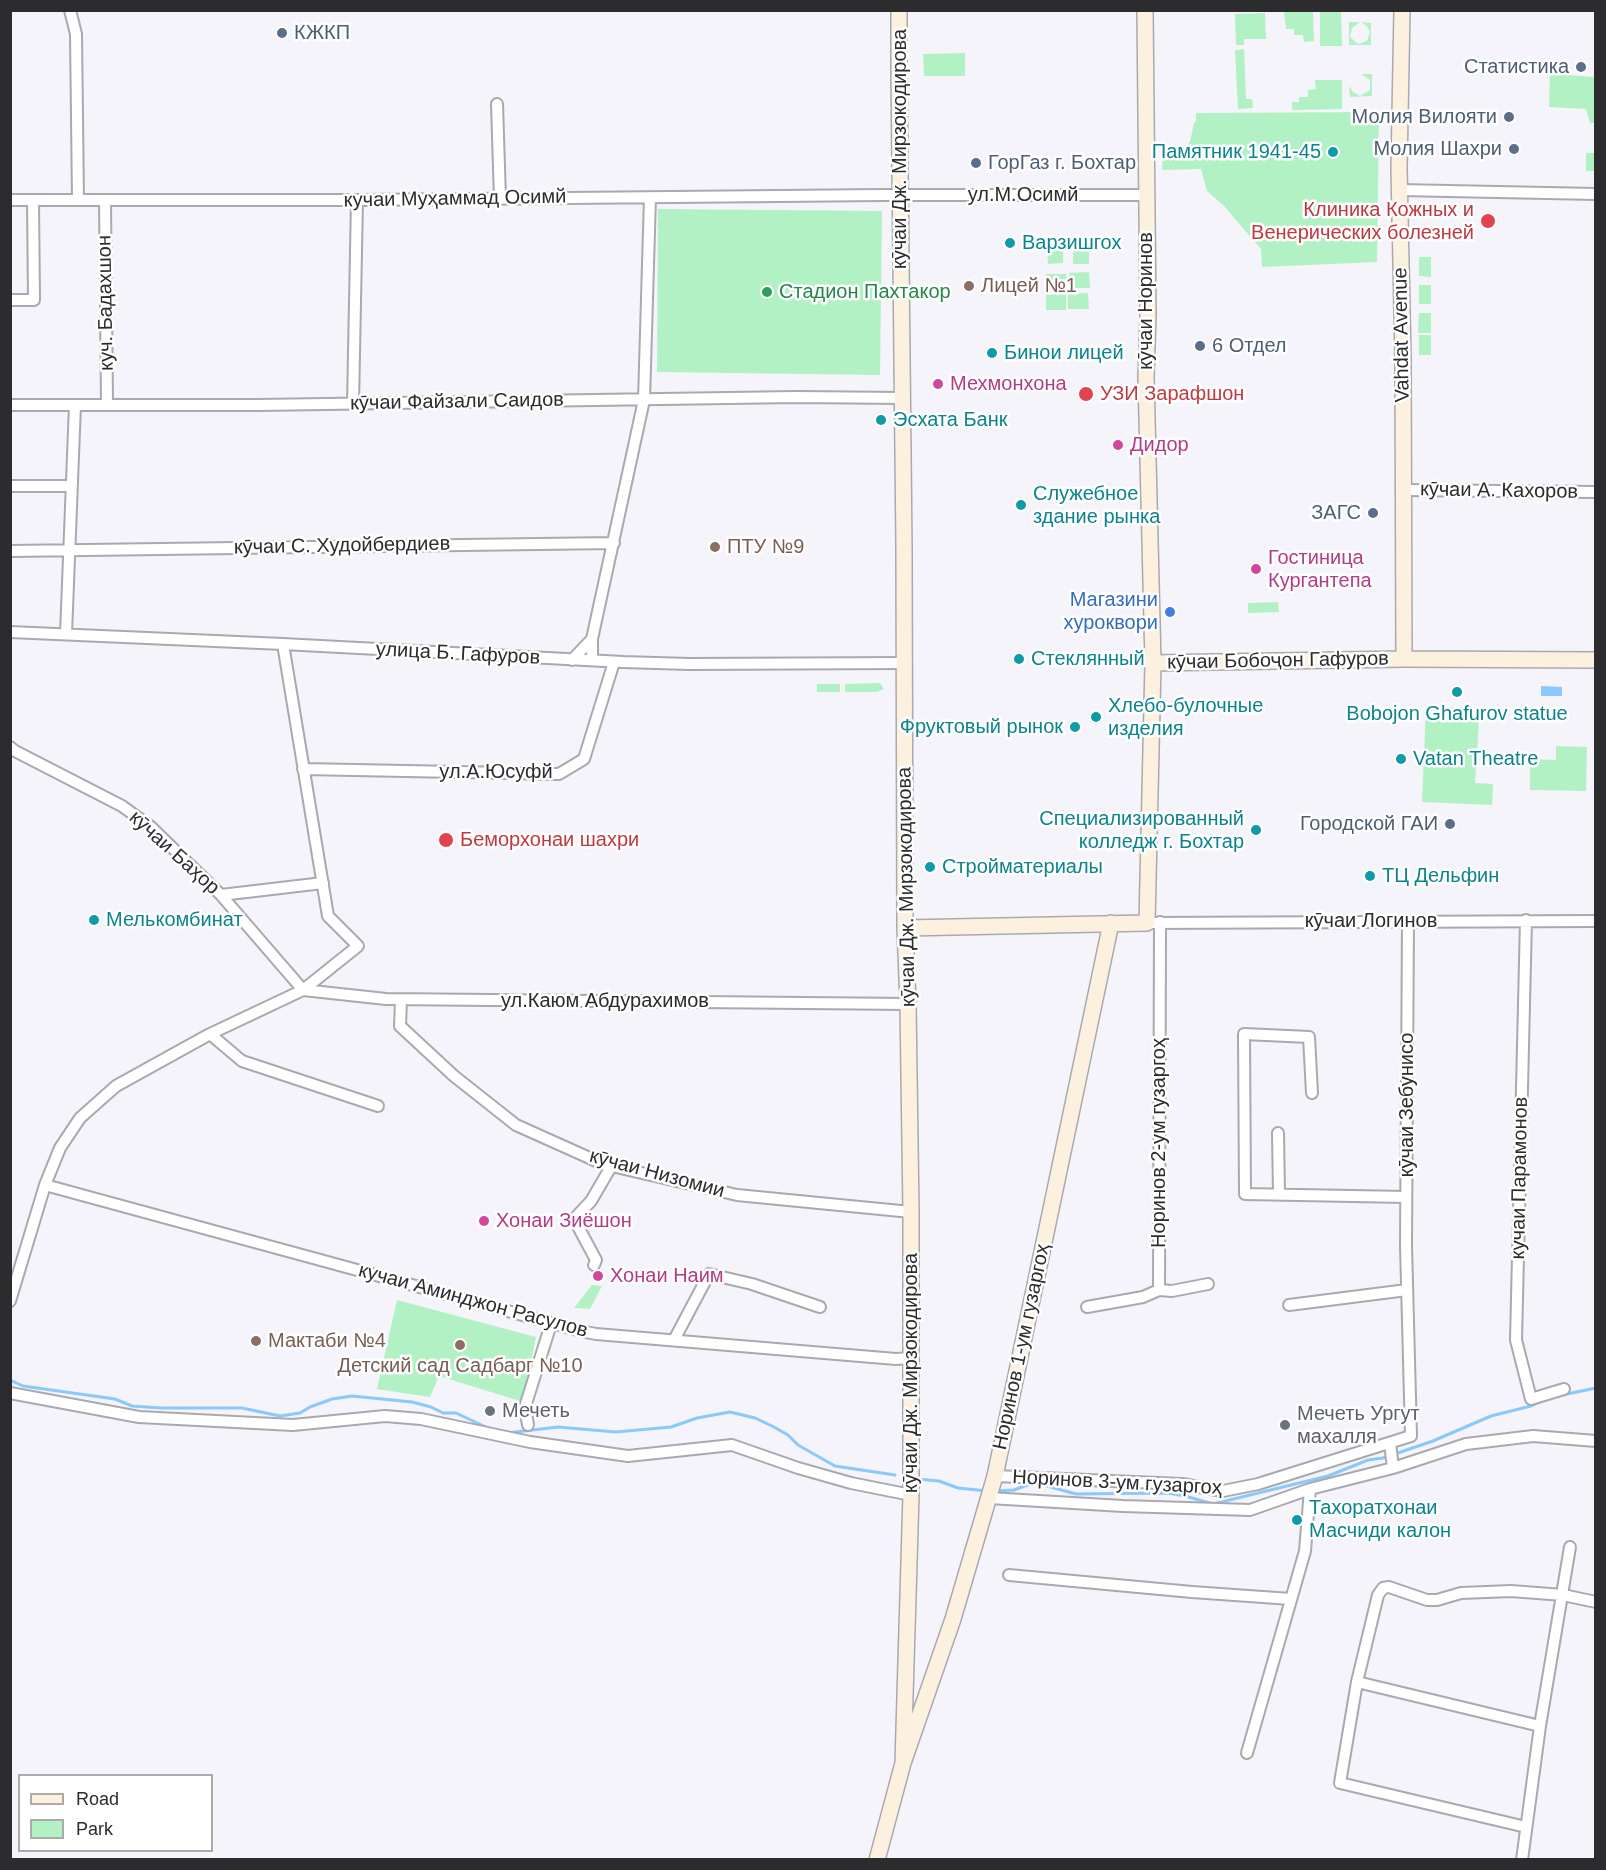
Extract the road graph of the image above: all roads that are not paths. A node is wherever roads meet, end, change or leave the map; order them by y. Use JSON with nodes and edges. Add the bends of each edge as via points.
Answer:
{"nodes":[{"id":1,"x":70,"y":10,"type":"edge"},
{"id":2,"x":900,"y":10,"type":"edge"},
{"id":3,"x":1145,"y":10,"type":"edge"},
{"id":4,"x":1402,"y":10,"type":"edge"},
{"id":5,"x":496,"y":104,"type":"dead end"},
{"id":6,"x":1399,"y":190,"type":"junction"},
{"id":7,"x":1596,"y":194,"type":"edge"},
{"id":8,"x":900,"y":195,"type":"junction"},
{"id":9,"x":1146,"y":195,"type":"junction"},
{"id":10,"x":650,"y":197,"type":"junction"},
{"id":11,"x":500,"y":199,"type":"junction"},
{"id":12,"x":10,"y":200,"type":"edge"},
{"id":13,"x":33,"y":200,"type":"junction"},
{"id":14,"x":78,"y":200,"type":"junction"},
{"id":15,"x":105,"y":200,"type":"junction"},
{"id":16,"x":357,"y":200,"type":"junction"},
{"id":17,"x":10,"y":300,"type":"edge"},
{"id":18,"x":903,"y":398,"type":"junction"},
{"id":19,"x":644,"y":400,"type":"junction"},
{"id":20,"x":353,"y":404,"type":"junction"},
{"id":21,"x":10,"y":405,"type":"edge"},
{"id":22,"x":75,"y":405,"type":"junction"},
{"id":23,"x":107,"y":405,"type":"junction"},
{"id":24,"x":10,"y":486,"type":"edge"},
{"id":25,"x":71,"y":486,"type":"junction"},
{"id":26,"x":1402,"y":490,"type":"junction"},
{"id":27,"x":1596,"y":492,"type":"edge"},
{"id":28,"x":614,"y":543,"type":"junction"},
{"id":29,"x":70,"y":549,"type":"junction"},
{"id":30,"x":10,"y":550,"type":"edge"},
{"id":31,"x":10,"y":632,"type":"edge"},
{"id":32,"x":66,"y":634,"type":"junction"},
{"id":33,"x":592,"y":639,"type":"junction"},
{"id":34,"x":283,"y":644,"type":"junction"},
{"id":35,"x":1404,"y":659,"type":"junction"},
{"id":36,"x":572,"y":660,"type":"junction"},
{"id":37,"x":592,"y":660,"type":"junction"},
{"id":38,"x":1596,"y":660,"type":"edge"},
{"id":39,"x":614,"y":662,"type":"junction"},
{"id":40,"x":905,"y":663,"type":"junction"},
{"id":41,"x":1153,"y":663,"type":"junction"},
{"id":42,"x":12,"y":752,"type":"edge"},
{"id":43,"x":303,"y":769,"type":"junction"},
{"id":44,"x":323,"y":883,"type":"junction"},
{"id":45,"x":221,"y":895,"type":"junction"},
{"id":46,"x":1526,"y":920,"type":"junction"},
{"id":47,"x":1408,"y":921,"type":"junction"},
{"id":48,"x":1596,"y":921,"type":"edge"},
{"id":49,"x":1153,"y":922,"type":"junction"},
{"id":50,"x":1111,"y":923,"type":"junction"},
{"id":51,"x":905,"y":928,"type":"junction"},
{"id":52,"x":303,"y":990,"type":"junction"},
{"id":53,"x":401,"y":1000,"type":"junction"},
{"id":54,"x":908,"y":1004,"type":"junction"},
{"id":55,"x":210,"y":1034,"type":"junction"},
{"id":56,"x":1312,"y":1093,"type":"dead end"},
{"id":57,"x":378,"y":1106,"type":"dead end"},
{"id":58,"x":1278,"y":1133,"type":"dead end"},
{"id":59,"x":612,"y":1166,"type":"junction"},
{"id":60,"x":45,"y":1185,"type":"junction"},
{"id":61,"x":1279,"y":1194,"type":"junction"},
{"id":62,"x":1406,"y":1197,"type":"junction"},
{"id":63,"x":911,"y":1212,"type":"junction"},
{"id":64,"x":594,"y":1265,"type":"dead end"},
{"id":65,"x":1208,"y":1284,"type":"dead end"},
{"id":66,"x":1159,"y":1290,"type":"junction"},
{"id":67,"x":1407,"y":1290,"type":"junction"},
{"id":68,"x":10,"y":1301,"type":"edge"},
{"id":69,"x":1289,"y":1305,"type":"dead end"},
{"id":70,"x":820,"y":1307,"type":"dead end"},
{"id":71,"x":1087,"y":1307,"type":"dead end"},
{"id":72,"x":551,"y":1324,"type":"junction"},
{"id":73,"x":674,"y":1341,"type":"junction"},
{"id":74,"x":911,"y":1358,"type":"junction"},
{"id":75,"x":1564,"y":1389,"type":"dead end"},
{"id":76,"x":10,"y":1393,"type":"edge"},
{"id":77,"x":528,"y":1425,"type":"dead end"},
{"id":78,"x":1411,"y":1436,"type":"joint"},
{"id":79,"x":1596,"y":1441,"type":"edge"},
{"id":80,"x":1390,"y":1443,"type":"junction"},
{"id":81,"x":1393,"y":1468,"type":"junction"},
{"id":82,"x":992,"y":1489,"type":"junction"},
{"id":83,"x":1310,"y":1489,"type":"junction"},
{"id":84,"x":911,"y":1495,"type":"junction"},
{"id":85,"x":1570,"y":1547,"type":"dead end"},
{"id":86,"x":1009,"y":1575,"type":"dead end"},
{"id":87,"x":1563,"y":1595,"type":"junction"},
{"id":88,"x":1291,"y":1599,"type":"junction"},
{"id":89,"x":1596,"y":1602,"type":"edge"},
{"id":90,"x":1357,"y":1682,"type":"junction"},
{"id":91,"x":1540,"y":1726,"type":"junction"},
{"id":92,"x":1247,"y":1753,"type":"dead end"},
{"id":93,"x":903,"y":1763,"type":"junction"},
{"id":94,"x":1526,"y":1827,"type":"junction"},
{"id":95,"x":877,"y":1860,"type":"edge"},
{"id":96,"x":1522,"y":1860,"type":"edge"}],
"edges":[{"from":1,"to":14,"type":"street","via":[[76,34]]},
{"from":2,"to":8,"type":"street","name":"кӯчаи Дж. Мирзокодирова"},
{"from":3,"to":9,"type":"street","name":"кӯчаи Норинов"},
{"from":4,"to":6,"type":"street","name":"Vahdat Avenue"},
{"from":5,"to":11,"type":"street"},
{"from":6,"to":7,"type":"street"},
{"from":6,"to":26,"type":"street","name":"Vahdat Avenue"},
{"from":8,"to":9,"type":"street","name":"ул.М.Осимй"},
{"from":8,"to":10,"type":"street","name":"кучаи Муҳаммад Осимй"},
{"from":8,"to":18,"type":"street","name":"кӯчаи Дж. Мирзокодирова"},
{"from":9,"to":41,"type":"street","name":"кӯчаи Норинов"},
{"from":10,"to":11,"type":"street","name":"кучаи Муҳаммад Осимй"},
{"from":10,"to":19,"type":"street"},
{"from":11,"to":16,"type":"street","name":"кучаи Муҳаммад Осимй"},
{"from":12,"to":13,"type":"street","name":"кучаи Муҳаммад Осимй"},
{"from":13,"to":14,"type":"street","name":"кучаи Муҳаммад Осимй"},
{"from":13,"to":17,"type":"street","via":[[34,300]]},
{"from":14,"to":15,"type":"street","name":"кучаи Муҳаммад Осимй"},
{"from":15,"to":16,"type":"street","name":"кучаи Муҳаммад Осимй"},
{"from":15,"to":23,"type":"street","name":"куч. Бадахшон"},
{"from":16,"to":20,"type":"street"},
{"from":18,"to":19,"type":"street","name":"кӯчаи Файзали Саидов"},
{"from":18,"to":40,"type":"street","name":"кӯчаи Дж. Мирзокодирова"},
{"from":19,"to":20,"type":"street","name":"кӯчаи Файзали Саидов"},
{"from":19,"to":28,"type":"street"},
{"from":20,"to":23,"type":"street","name":"кӯчаи Файзали Саидов"},
{"from":21,"to":22,"type":"street","name":"кӯчаи Файзали Саидов"},
{"from":22,"to":23,"type":"street","name":"кӯчаи Файзали Саидов"},
{"from":22,"to":25,"type":"street"},
{"from":24,"to":25,"type":"street"},
{"from":25,"to":29,"type":"street"},
{"from":26,"to":27,"type":"street","name":"кӯчаи А. Кахоров"},
{"from":26,"to":35,"type":"street","name":"Vahdat Avenue"},
{"from":28,"to":29,"type":"street","name":"кӯчаи С. Худойбердиев"},
{"from":28,"to":33,"type":"street"},
{"from":29,"to":30,"type":"street","name":"кӯчаи С. Худойбердиев"},
{"from":29,"to":32,"type":"street"},
{"from":31,"to":32,"type":"street","name":"улица Б. Гафуров"},
{"from":32,"to":34,"type":"street","name":"улица Б. Гафуров"},
{"from":33,"to":36,"type":"street"},
{"from":33,"to":37,"type":"street"},
{"from":34,"to":36,"type":"street","name":"улица Б. Гафуров"},
{"from":34,"to":43,"type":"street"},
{"from":35,"to":38,"type":"street","name":"кӯчаи Бобоҷон Гафуров"},
{"from":35,"to":41,"type":"street","name":"кӯчаи Бобоҷон Гафуров"},
{"from":36,"to":37,"type":"street","name":"улица Б. Гафуров"},
{"from":37,"to":39,"type":"street","name":"улица Б. Гафуров"},
{"from":39,"to":40,"type":"street","name":"улица Б. Гафуров"},
{"from":39,"to":43,"type":"street","name":"ул.А.Юсуфй","via":[[584,759],[560,774]]},
{"from":40,"to":51,"type":"street","name":"кӯчаи Дж. Мирзокодирова"},
{"from":41,"to":49,"type":"street","name":"кӯчаи Норинов"},
{"from":42,"to":45,"type":"street","name":"кӯчаи Баҳор","via":[[122,806],[151,827]]},
{"from":43,"to":44,"type":"street"},
{"from":44,"to":45,"type":"street"},
{"from":44,"to":52,"type":"street","via":[[328,916],[358,946]]},
{"from":45,"to":52,"type":"street","name":"кӯчаи Баҳор"},
{"from":46,"to":47,"type":"street","name":"кӯчаи Логинов"},
{"from":46,"to":48,"type":"street","name":"кӯчаи Логинов"},
{"from":46,"to":75,"type":"street","name":"кучаи Парамонов","via":[[1516,1340],[1531,1399]]},
{"from":47,"to":49,"type":"street","name":"кӯчаи Логинов"},
{"from":47,"to":62,"type":"street","name":"кӯчаи Зебунисо"},
{"from":49,"to":50,"type":"street"},
{"from":49,"to":66,"type":"street","name":"Норинов 2-ум гузаргоҳ"},
{"from":50,"to":51,"type":"street"},
{"from":50,"to":82,"type":"street","name":"Норинов 1-ум гузаргоҳ"},
{"from":51,"to":54,"type":"street","name":"кӯчаи Дж. Мирзокодирова"},
{"from":52,"to":53,"type":"street","name":"ул.Каюм Абдурахимов"},
{"from":52,"to":55,"type":"street"},
{"from":53,"to":54,"type":"street","name":"ул.Каюм Абдурахимов"},
{"from":53,"to":59,"type":"street","name":"кӯчаи Низомии","via":[[400,1026],[516,1125]]},
{"from":54,"to":63,"type":"street","name":"кӯчаи Дж. Мирзокодирова"},
{"from":55,"to":57,"type":"street","via":[[242,1061]]},
{"from":55,"to":60,"type":"street","via":[[116,1086],[80,1118],[60,1148]]},
{"from":56,"to":61,"type":"street","via":[[1310,1037],[1244,1034],[1245,1194]]},
{"from":58,"to":61,"type":"street"},
{"from":59,"to":63,"type":"street","name":"кӯчаи Низомии","via":[[737,1195]]},
{"from":59,"to":64,"type":"street","via":[[574,1220],[596,1260]]},
{"from":60,"to":68,"type":"street"},
{"from":60,"to":72,"type":"street","name":"кучаи Аминджон Расулов"},
{"from":61,"to":62,"type":"street"},
{"from":62,"to":67,"type":"street","name":"кӯчаи Зебунисо"},
{"from":63,"to":74,"type":"street","name":"кӯчаи Дж. Мирзокодирова"},
{"from":65,"to":66,"type":"street"},
{"from":66,"to":71,"type":"street","via":[[1143,1297]]},
{"from":67,"to":69,"type":"street"},
{"from":67,"to":78,"type":"street","name":"кӯчаи Зебунисо"},
{"from":70,"to":73,"type":"street","via":[[709,1274]]},
{"from":72,"to":73,"type":"street","name":"кучаи Аминджон Расулов","via":[[596,1334]]},
{"from":72,"to":77,"type":"street","via":[[525,1407]]},
{"from":73,"to":74,"type":"street","name":"кучаи Аминджон Расулов"},
{"from":74,"to":84,"type":"street","name":"кӯчаи Дж. Мирзокодирова"},
{"from":76,"to":84,"type":"street","via":[[139,1417],[293,1425],[385,1416],[421,1419],[530,1442],[628,1456],[732,1445],[850,1483]]},
{"from":78,"to":80,"type":"street","name":"Норинов 3-ум гузаргоҳ"},
{"from":79,"to":81,"type":"street","via":[[1533,1436],[1466,1444]]},
{"from":80,"to":81,"type":"street"},
{"from":80,"to":82,"type":"street","name":"Норинов 3-ум гузаргоҳ","via":[[1223,1491],[1182,1484]]},
{"from":81,"to":83,"type":"street"},
{"from":82,"to":83,"type":"street","via":[[1123,1506],[1250,1510]]},
{"from":82,"to":93,"type":"street","name":"Норинов 1-ум гузаргоҳ","via":[[953,1619]]},
{"from":83,"to":88,"type":"street","via":[[1305,1551]]},
{"from":84,"to":93,"type":"street","name":"кӯчаи Дж. Мирзокодирова"},
{"from":85,"to":87,"type":"street"},
{"from":86,"to":88,"type":"street"},
{"from":87,"to":89,"type":"street"},
{"from":87,"to":90,"type":"street","via":[[1511,1591],[1461,1593],[1427,1600],[1383,1588]]},
{"from":87,"to":91,"type":"street"},
{"from":88,"to":92,"type":"street"},
{"from":90,"to":91,"type":"street"},
{"from":90,"to":94,"type":"street","via":[[1340,1783]]},
{"from":91,"to":94,"type":"street"},
{"from":93,"to":95,"type":"street"},
{"from":94,"to":96,"type":"street"}]}
